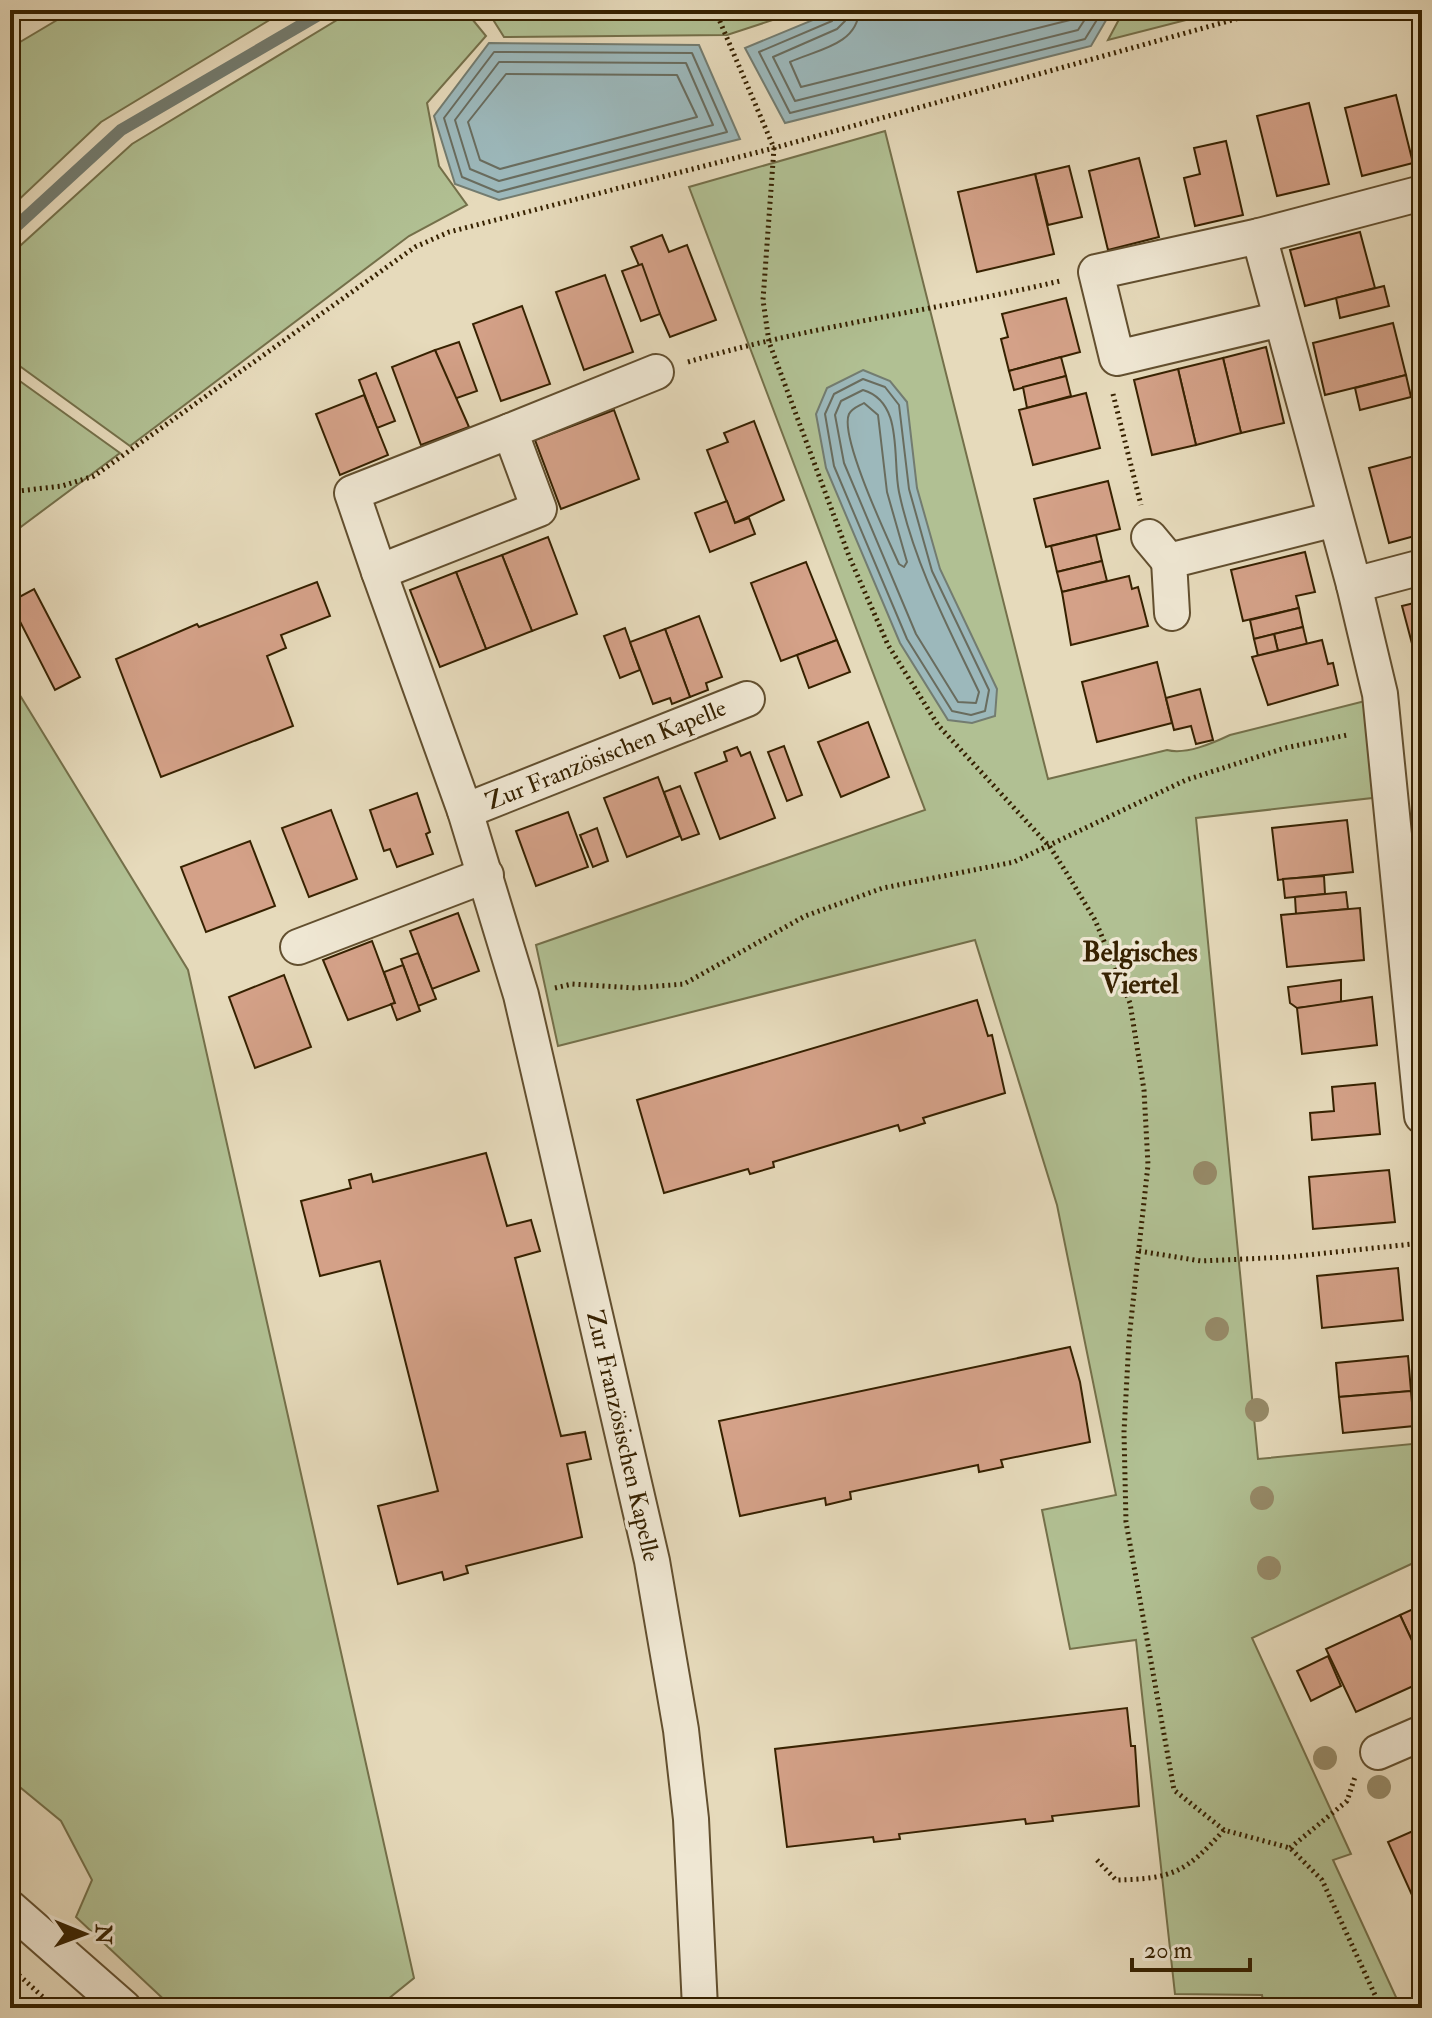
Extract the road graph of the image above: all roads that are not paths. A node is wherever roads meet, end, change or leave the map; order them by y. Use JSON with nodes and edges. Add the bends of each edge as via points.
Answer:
{"nodes":[{"id":1,"x":1422,"y":193,"type":"edge"},
{"id":2,"x":1259,"y":236,"type":"junction"},
{"id":3,"x":1281,"y":319,"type":"junction"},
{"id":4,"x":656,"y":372,"type":"road end"},
{"id":5,"x":510,"y":431,"type":"junction"},
{"id":6,"x":1335,"y":519,"type":"junction"},
{"id":7,"x":1422,"y":567,"type":"edge"},
{"id":8,"x":379,"y":572,"type":"junction"},
{"id":9,"x":1354,"y":585,"type":"junction"},
{"id":10,"x":1172,"y":613,"type":"dead end"},
{"id":11,"x":747,"y":699,"type":"dead end"},
{"id":12,"x":465,"y":811,"type":"junction"},
{"id":13,"x":486,"y":875,"type":"junction"},
{"id":14,"x":1411,"y":894,"type":"edge"},
{"id":15,"x":298,"y":947,"type":"dead end"},
{"id":16,"x":1422,"y":1116,"type":"edge"},
{"id":17,"x":1422,"y":1733,"type":"edge"},
{"id":18,"x":1378,"y":1752,"type":"road end"},
{"id":19,"x":10,"y":1908,"type":"edge"},
{"id":20,"x":124,"y":2008,"type":"edge"},
{"id":21,"x":700,"y":2008,"type":"edge"}],
"edges":[{"from":1,"to":2,"type":"street"},
{"from":2,"to":3,"type":"street"},
{"from":2,"to":3,"type":"street","via":[[1096,272],[1117,358]]},
{"from":3,"to":6,"type":"street"},
{"from":4,"to":5,"type":"street","name":"Zur Französischen Kapelle"},
{"from":5,"to":8,"type":"street","name":"Zur Französischen Kapelle","via":[[352,493]]},
{"from":5,"to":8,"type":"street","via":[[539,509]]},
{"from":6,"to":9,"type":"street"},
{"from":6,"to":10,"type":"street","via":[[1159,549]]},
{"from":7,"to":9,"type":"street"},
{"from":8,"to":12,"type":"street","name":"Zur Französischen Kapelle"},
{"from":9,"to":14,"type":"street","via":[[1380,694]]},
{"from":11,"to":12,"type":"street","name":"Zur Französischen Kapelle"},
{"from":12,"to":13,"type":"street","name":"Zur Französischen Kapelle"},
{"from":13,"to":15,"type":"street"},
{"from":13,"to":21,"type":"street","name":"Zur Französischen Kapelle","via":[[521,995],[652,1561],[691,1819]]},
{"from":14,"to":16,"type":"street"},
{"from":17,"to":18,"type":"street"},
{"from":19,"to":20,"type":"street"}]}
